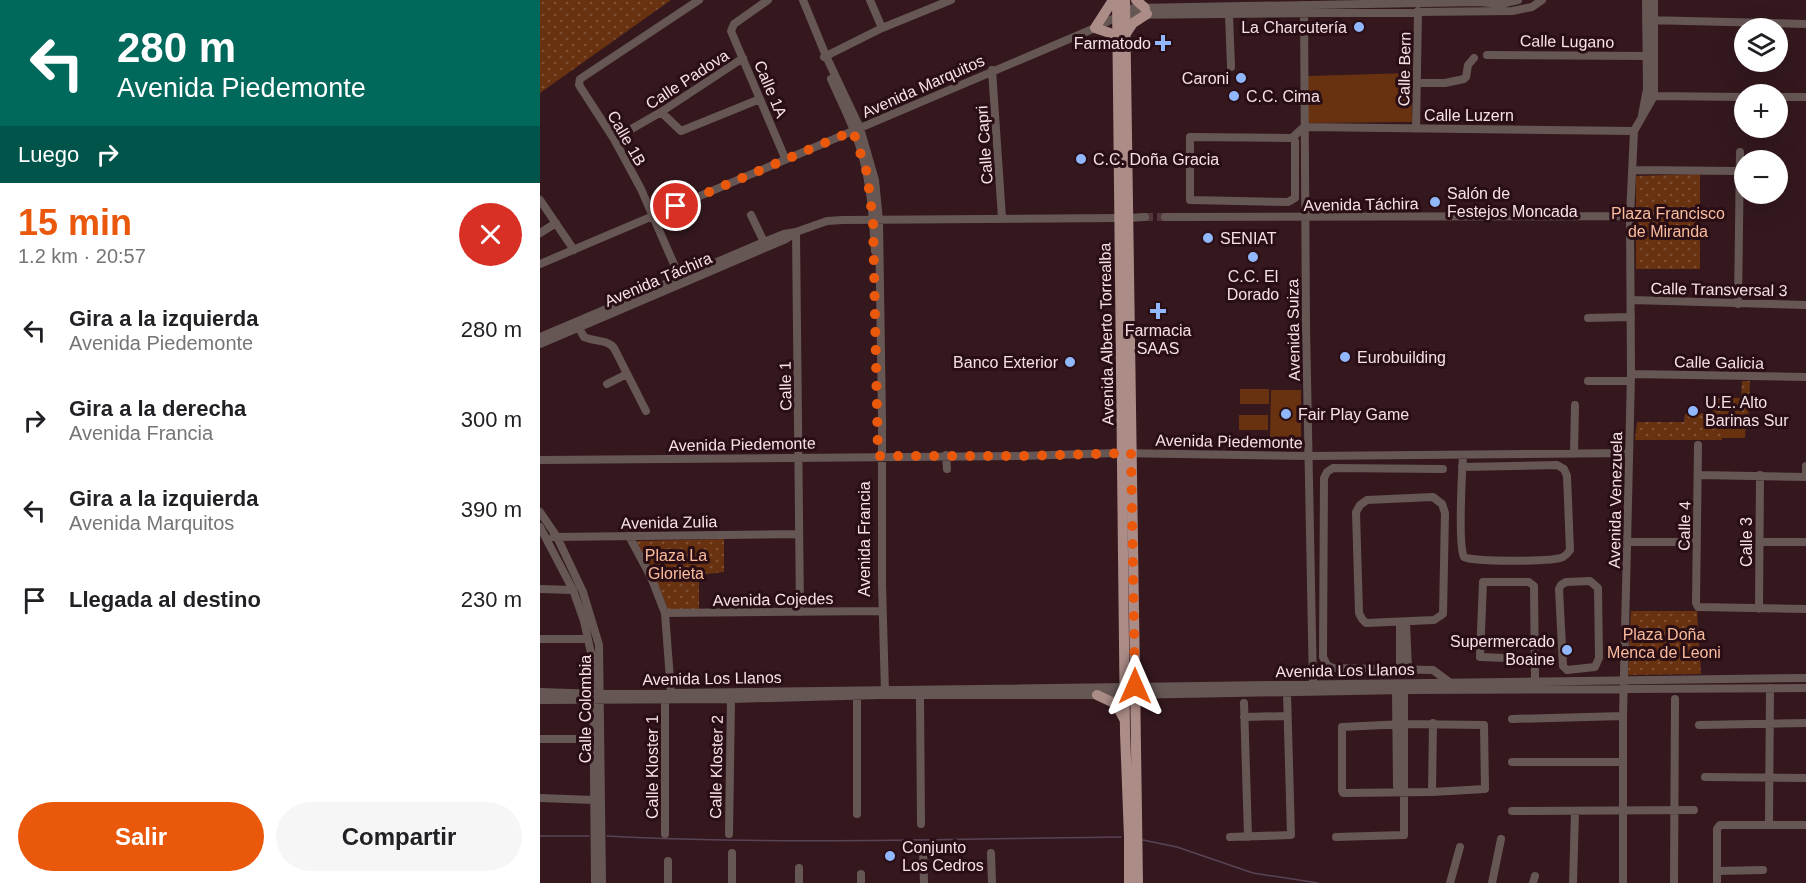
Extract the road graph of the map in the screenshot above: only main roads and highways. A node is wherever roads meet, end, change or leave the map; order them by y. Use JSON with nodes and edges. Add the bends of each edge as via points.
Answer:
{"nodes":[{"id":1,"x":1115,"y":0,"type":"edge"},
{"id":2,"x":1143,"y":7,"type":"edge"},
{"id":3,"x":1121,"y":11,"type":"edge"},
{"id":4,"x":1125,"y":36,"type":"junction"},
{"id":5,"x":1117,"y":47,"type":"junction"},
{"id":6,"x":1123,"y":218,"type":"junction"},
{"id":7,"x":1130,"y":691,"type":"junction"},
{"id":8,"x":1097,"y":695,"type":"road end"},
{"id":9,"x":1125,"y":724,"type":"junction"},
{"id":10,"x":1129,"y":883,"type":"edge"},
{"id":11,"x":1138,"y":883,"type":"edge"}],
"edges":[{"from":1,"to":3,"type":"main road","name":"Avenida Alberto Torrealba"},
{"from":1,"to":5,"type":"main road","via":[[1095,28],[1110,33]]},
{"from":2,"to":4,"type":"main road"},
{"from":3,"to":4,"type":"main road","name":"Avenida Alberto Torrealba"},
{"from":3,"to":5,"type":"main road","name":"Avenida Alberto Torrealba"},
{"from":4,"to":6,"type":"main road","name":"Avenida Alberto Torrealba"},
{"from":5,"to":6,"type":"main road","name":"Avenida Alberto Torrealba"},
{"from":6,"to":7,"type":"main road","name":"Avenida Alberto Torrealba"},
{"from":7,"to":9,"type":"main road","name":"Avenida Alberto Torrealba"},
{"from":7,"to":11,"type":"main road","name":"Avenida Alberto Torrealba"},
{"from":8,"to":9,"type":"main road","via":[[1118,706]]},
{"from":9,"to":10,"type":"main road","name":"Avenida Alberto Torrealba"}]}
